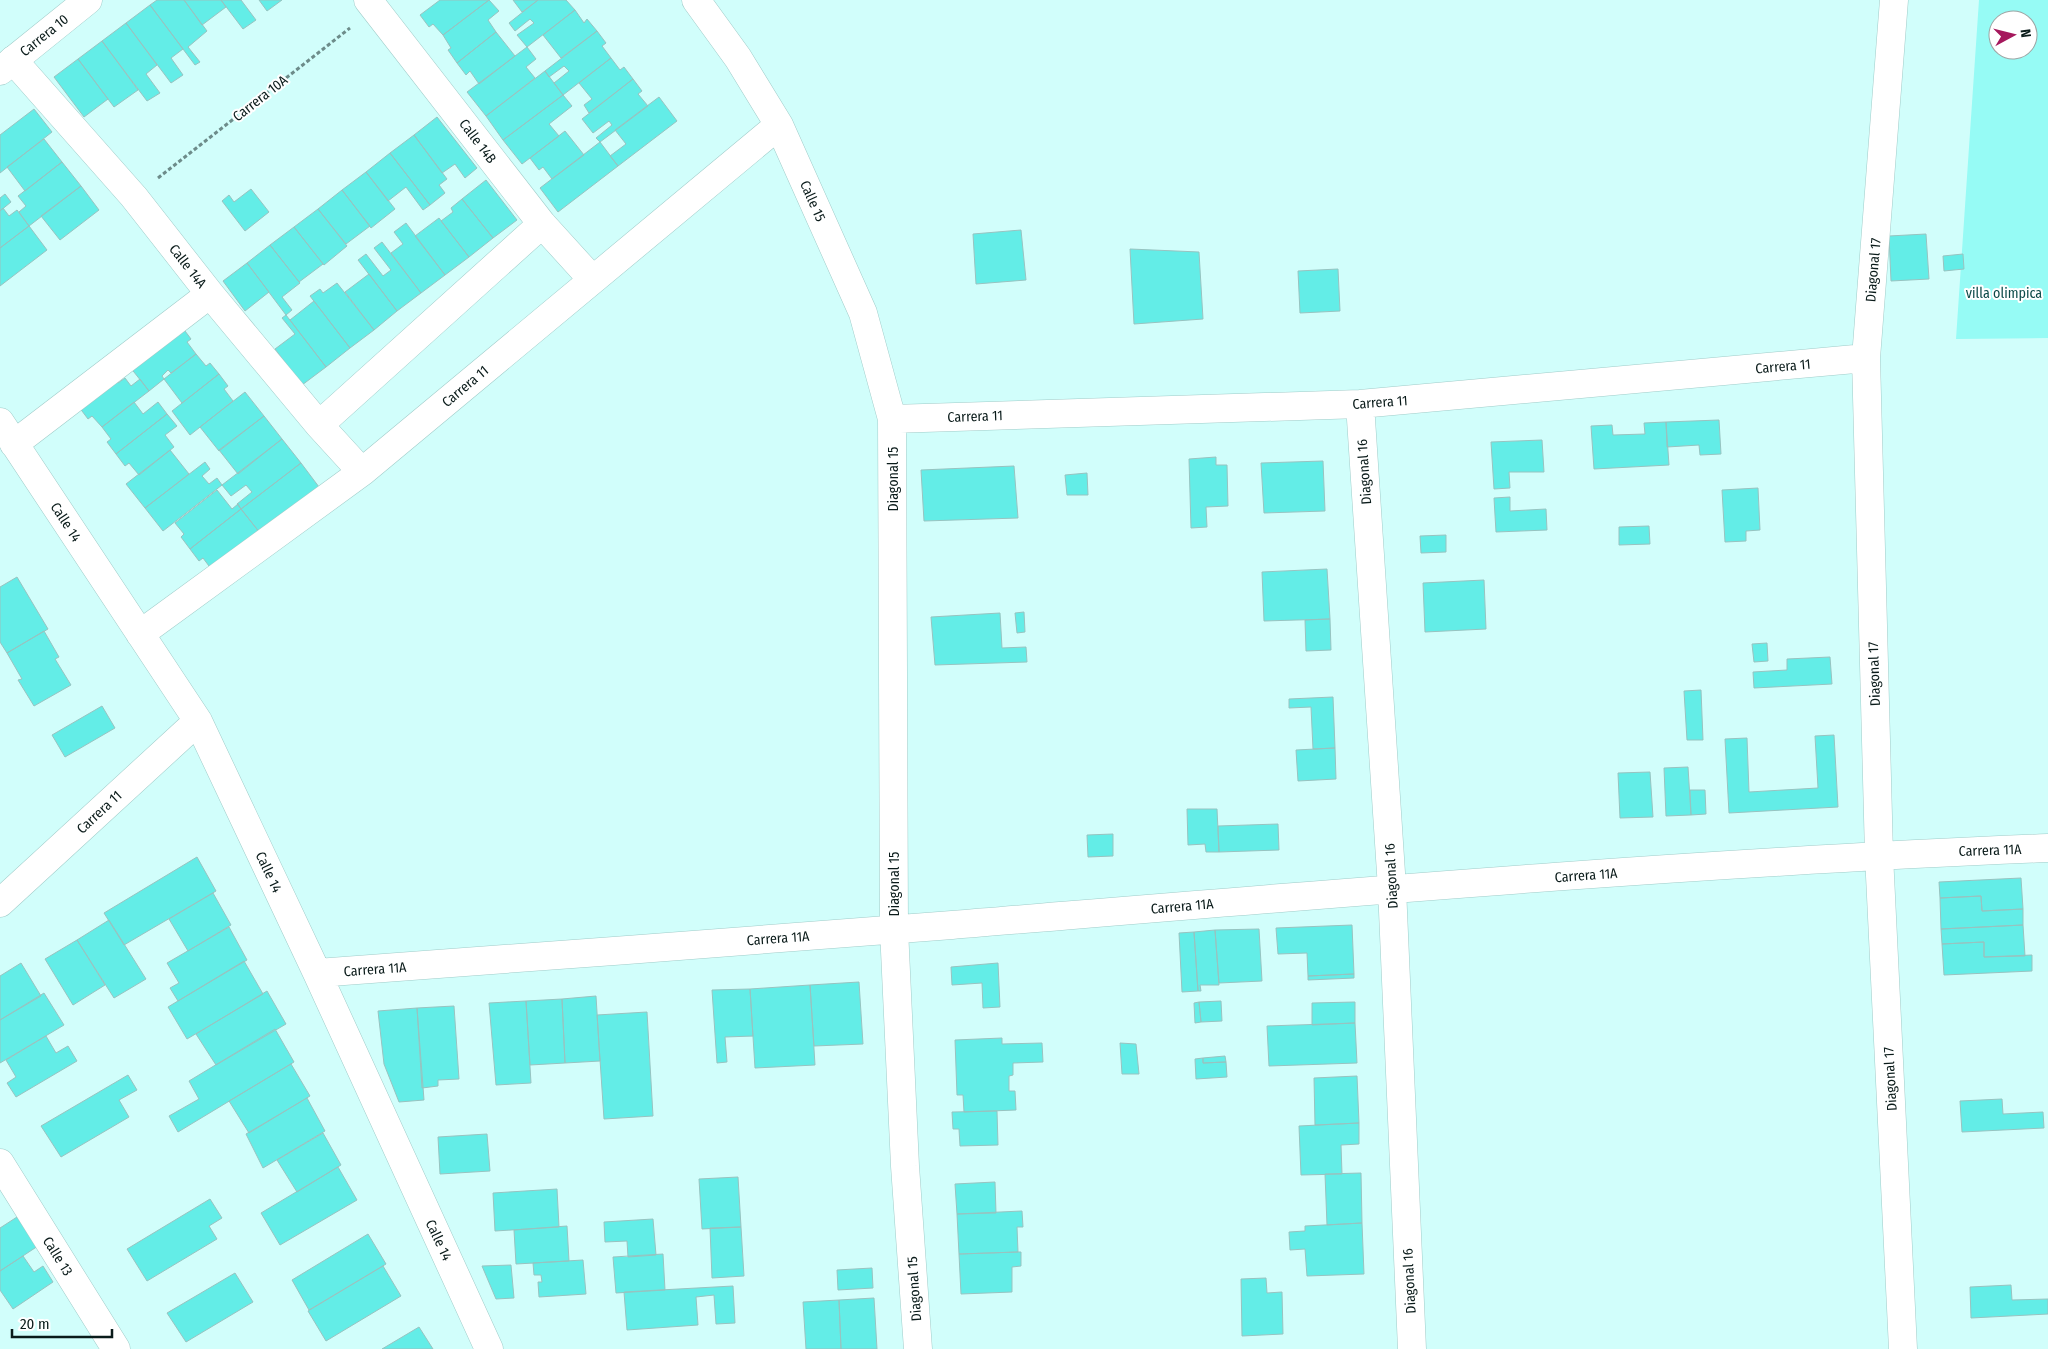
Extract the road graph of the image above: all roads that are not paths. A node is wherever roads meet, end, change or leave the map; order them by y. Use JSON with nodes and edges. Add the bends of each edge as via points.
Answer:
{"nodes":[{"id":1,"x":88,"y":0,"type":"edge"},
{"id":2,"x":696,"y":0,"type":"edge"},
{"id":3,"x":1894,"y":0,"type":"edge"},
{"id":4,"x":372,"y":4,"type":"edge"},
{"id":5,"x":6,"y":65,"type":"edge"},
{"id":6,"x":779,"y":125,"type":"junction"},
{"id":7,"x":542,"y":224,"type":"junction"},
{"id":8,"x":592,"y":279,"type":"junction"},
{"id":9,"x":210,"y":294,"type":"junction"},
{"id":10,"x":1866,"y":358,"type":"junction"},
{"id":11,"x":1360,"y":404,"type":"junction"},
{"id":12,"x":892,"y":419,"type":"junction"},
{"id":13,"x":319,"y":425,"type":"junction"},
{"id":14,"x":7,"y":433,"type":"edge"},
{"id":15,"x":362,"y":472,"type":"junction"},
{"id":16,"x":140,"y":634,"type":"junction"},
{"id":17,"x":198,"y":721,"type":"junction"},
{"id":18,"x":2048,"y":848,"type":"edge"},
{"id":19,"x":1879,"y":855,"type":"junction"},
{"id":20,"x":1392,"y":888,"type":"junction"},
{"id":21,"x":0,"y":903,"type":"edge"},
{"id":22,"x":894,"y":929,"type":"junction"},
{"id":23,"x":317,"y":973,"type":"junction"},
{"id":24,"x":0,"y":1163,"type":"edge"},
{"id":25,"x":116,"y":1349,"type":"edge"},
{"id":26,"x":488,"y":1349,"type":"edge"},
{"id":27,"x":918,"y":1349,"type":"edge"},
{"id":28,"x":1412,"y":1349,"type":"edge"},
{"id":29,"x":1903,"y":1349,"type":"edge"}],
"edges":[{"from":1,"to":5,"type":"street","name":"Carrera 10"},
{"from":2,"to":6,"type":"street","name":"Calle 15","via":[[738,58]]},
{"from":3,"to":10,"type":"street","name":"Diagonal 17"},
{"from":4,"to":7,"type":"street","name":"Calle 14B"},
{"from":5,"to":9,"type":"street","name":"Calle 14A","via":[[134,196]]},
{"from":6,"to":8,"type":"street","name":"Carrera 11"},
{"from":6,"to":12,"type":"street","name":"Calle 15","via":[[863,313]]},
{"from":7,"to":8,"type":"street","name":"Calle 14B"},
{"from":7,"to":13,"type":"street"},
{"from":8,"to":15,"type":"street","name":"Carrera 11"},
{"from":9,"to":13,"type":"street","name":"Calle 14A"},
{"from":9,"to":14,"type":"street"},
{"from":10,"to":11,"type":"street","name":"Carrera 11"},
{"from":10,"to":19,"type":"street","name":"Diagonal 17"},
{"from":11,"to":12,"type":"street","name":"Carrera 11"},
{"from":11,"to":20,"type":"street","name":"Diagonal 16"},
{"from":12,"to":22,"type":"street","name":"Diagonal 15"},
{"from":13,"to":15,"type":"street","name":"Calle 14A"},
{"from":14,"to":16,"type":"street","name":"Calle 14"},
{"from":15,"to":16,"type":"street","name":"Carrera 11"},
{"from":16,"to":17,"type":"street","name":"Calle 14"},
{"from":17,"to":21,"type":"street","name":"Carrera 11"},
{"from":17,"to":23,"type":"street","name":"Calle 14"},
{"from":18,"to":19,"type":"street","name":"Carrera 11A"},
{"from":19,"to":20,"type":"street","name":"Carrera 11A"},
{"from":19,"to":29,"type":"street","name":"Diagonal 17"},
{"from":20,"to":22,"type":"street","name":"Carrera 11A"},
{"from":20,"to":28,"type":"street","name":"Diagonal 16"},
{"from":22,"to":23,"type":"street","name":"Carrera 11A"},
{"from":22,"to":27,"type":"street","name":"Diagonal 15","via":[[905,1166]]},
{"from":23,"to":26,"type":"street","name":"Calle 14"},
{"from":24,"to":25,"type":"street","name":"Calle 13"}]}
